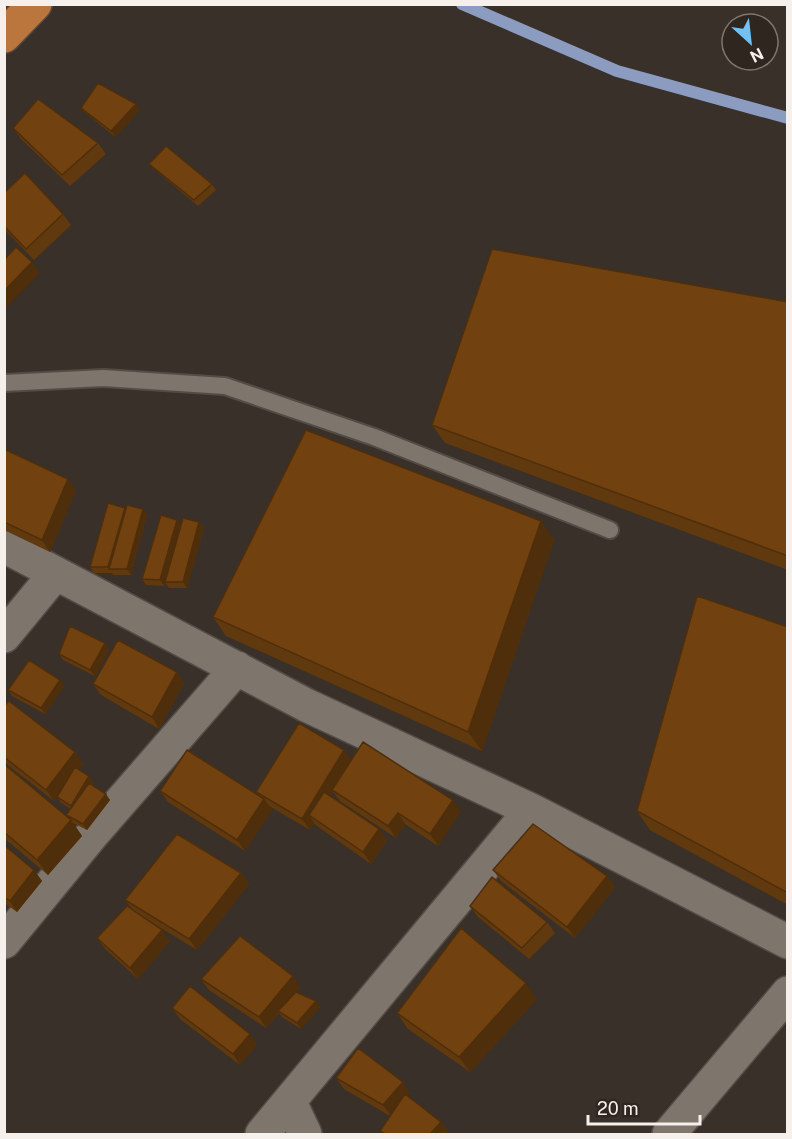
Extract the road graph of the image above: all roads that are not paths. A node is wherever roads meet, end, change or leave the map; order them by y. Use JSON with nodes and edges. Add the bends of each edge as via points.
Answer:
{"nodes":[{"id":1,"x":35,"y":4,"type":"edge"},
{"id":2,"x":4,"y":36,"type":"edge"},
{"id":3,"x":4,"y":383,"type":"edge"},
{"id":4,"x":610,"y":530,"type":"dead end"},
{"id":5,"x":4,"y":546,"type":"edge"},
{"id":6,"x":55,"y":574,"type":"junction"},
{"id":7,"x":4,"y":636,"type":"edge"},
{"id":8,"x":237,"y":668,"type":"junction"},
{"id":9,"x":531,"y":810,"type":"junction"},
{"id":10,"x":4,"y":942,"type":"edge"},
{"id":11,"x":788,"y":942,"type":"edge"},
{"id":12,"x":788,"y":993,"type":"edge"},
{"id":13,"x":290,"y":1102,"type":"junction"},
{"id":14,"x":262,"y":1134,"type":"edge"},
{"id":15,"x":305,"y":1134,"type":"edge"},
{"id":16,"x":669,"y":1134,"type":"edge"}],
"edges":[{"from":1,"to":2,"type":"highway"},
{"from":3,"to":4,"type":"lane","via":[[103,378],[225,386],[374,437]]},
{"from":5,"to":6,"type":"street"},
{"from":6,"to":7,"type":"street"},
{"from":6,"to":8,"type":"street"},
{"from":8,"to":9,"type":"street","via":[[306,705]]},
{"from":8,"to":10,"type":"street"},
{"from":9,"to":11,"type":"street"},
{"from":9,"to":13,"type":"street"},
{"from":12,"to":16,"type":"street"},
{"from":13,"to":14,"type":"street"},
{"from":13,"to":15,"type":"street"}]}
